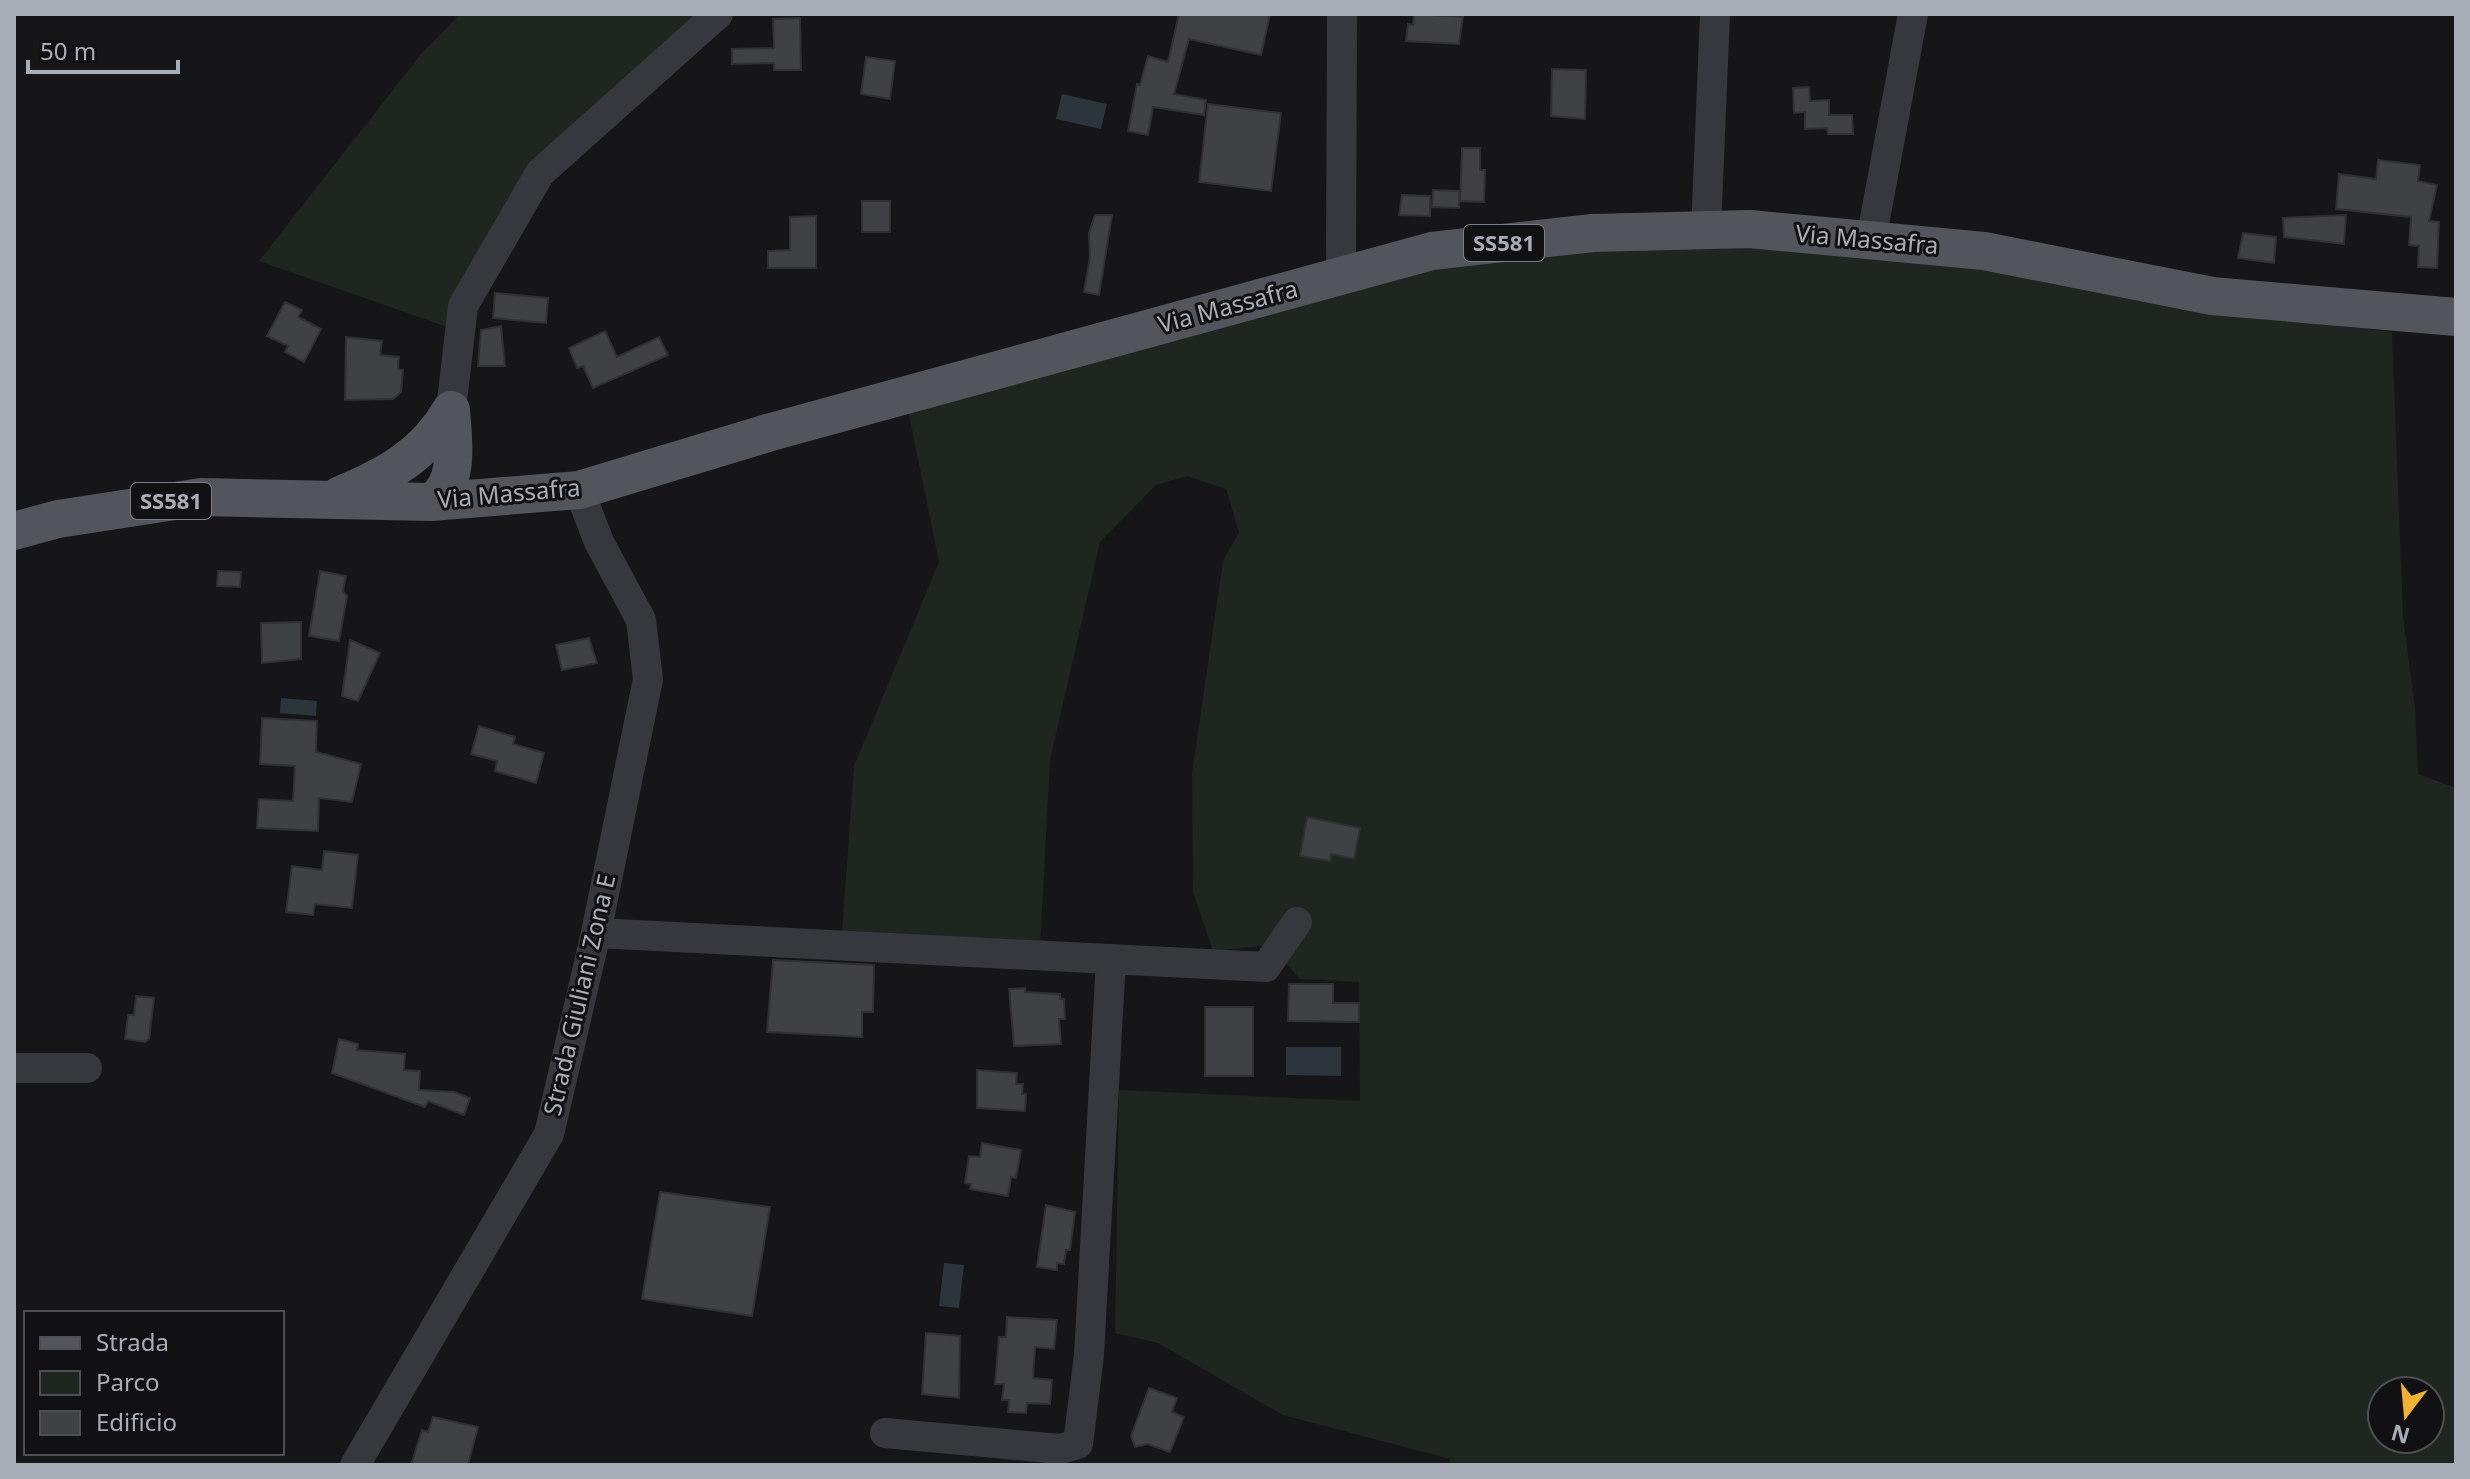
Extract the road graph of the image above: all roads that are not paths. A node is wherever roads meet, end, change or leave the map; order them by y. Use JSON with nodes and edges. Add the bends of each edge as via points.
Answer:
{"nodes":[{"id":1,"x":718,"y":14,"type":"edge"},
{"id":2,"x":1342,"y":14,"type":"edge"},
{"id":3,"x":1715,"y":14,"type":"edge"},
{"id":4,"x":1913,"y":14,"type":"edge"},
{"id":5,"x":1706,"y":230,"type":"junction"},
{"id":6,"x":1871,"y":240,"type":"junction"},
{"id":7,"x":1341,"y":276,"type":"junction"},
{"id":8,"x":2456,"y":317,"type":"edge"},
{"id":9,"x":443,"y":427,"type":"junction"},
{"id":10,"x":579,"y":490,"type":"junction"},
{"id":11,"x":512,"y":497,"type":"junction"},
{"id":12,"x":330,"y":499,"type":"junction"},
{"id":13,"x":431,"y":502,"type":"junction"},
{"id":14,"x":14,"y":531,"type":"edge"},
{"id":15,"x":1297,"y":922,"type":"dead end"},
{"id":16,"x":596,"y":933,"type":"junction"},
{"id":17,"x":1111,"y":959,"type":"junction"},
{"id":18,"x":14,"y":1068,"type":"edge"},
{"id":19,"x":87,"y":1068,"type":"dead end"},
{"id":20,"x":885,"y":1433,"type":"dead end"},
{"id":21,"x":355,"y":1465,"type":"edge"}],
"edges":[{"from":1,"to":9,"type":"street","via":[[540,173],[463,306]]},
{"from":2,"to":7,"type":"street"},
{"from":3,"to":5,"type":"street"},
{"from":4,"to":6,"type":"street"},
{"from":5,"to":6,"type":"main road","name":"Via Massafra","number":"SS581"},
{"from":5,"to":7,"type":"main road","name":"Via Massafra","number":"SS581","via":[[1593,233],[1432,251]]},
{"from":6,"to":8,"type":"main road","name":"Via Massafra","number":"SS581","via":[[1984,251],[2212,296]]},
{"from":7,"to":10,"type":"main road","name":"Via Massafra","number":"SS581"},
{"from":9,"to":11,"type":"main road","via":[[490,482]]},
{"from":9,"to":12,"type":"main road","via":[[397,468]]},
{"from":9,"to":13,"type":"main road","via":[[418,466],[420,493]]},
{"from":10,"to":11,"type":"main road","name":"Via Massafra","number":"SS581"},
{"from":10,"to":16,"type":"street","name":"Strada Giuliani Zona E","via":[[599,542],[641,620],[648,679]]},
{"from":11,"to":13,"type":"main road","name":"Via Massafra","number":"SS581"},
{"from":12,"to":13,"type":"main road","name":"Via Massafra","number":"SS581"},
{"from":12,"to":14,"type":"main road","name":"Via Massafra","number":"SS581","via":[[201,497]]},
{"from":15,"to":17,"type":"street","via":[[1266,967]]},
{"from":16,"to":17,"type":"street"},
{"from":16,"to":21,"type":"street","name":"Strada Giuliani Zona E","via":[[549,1134]]},
{"from":17,"to":20,"type":"street","via":[[1089,1355],[1078,1444],[1060,1449]]},
{"from":18,"to":19,"type":"street"}]}
